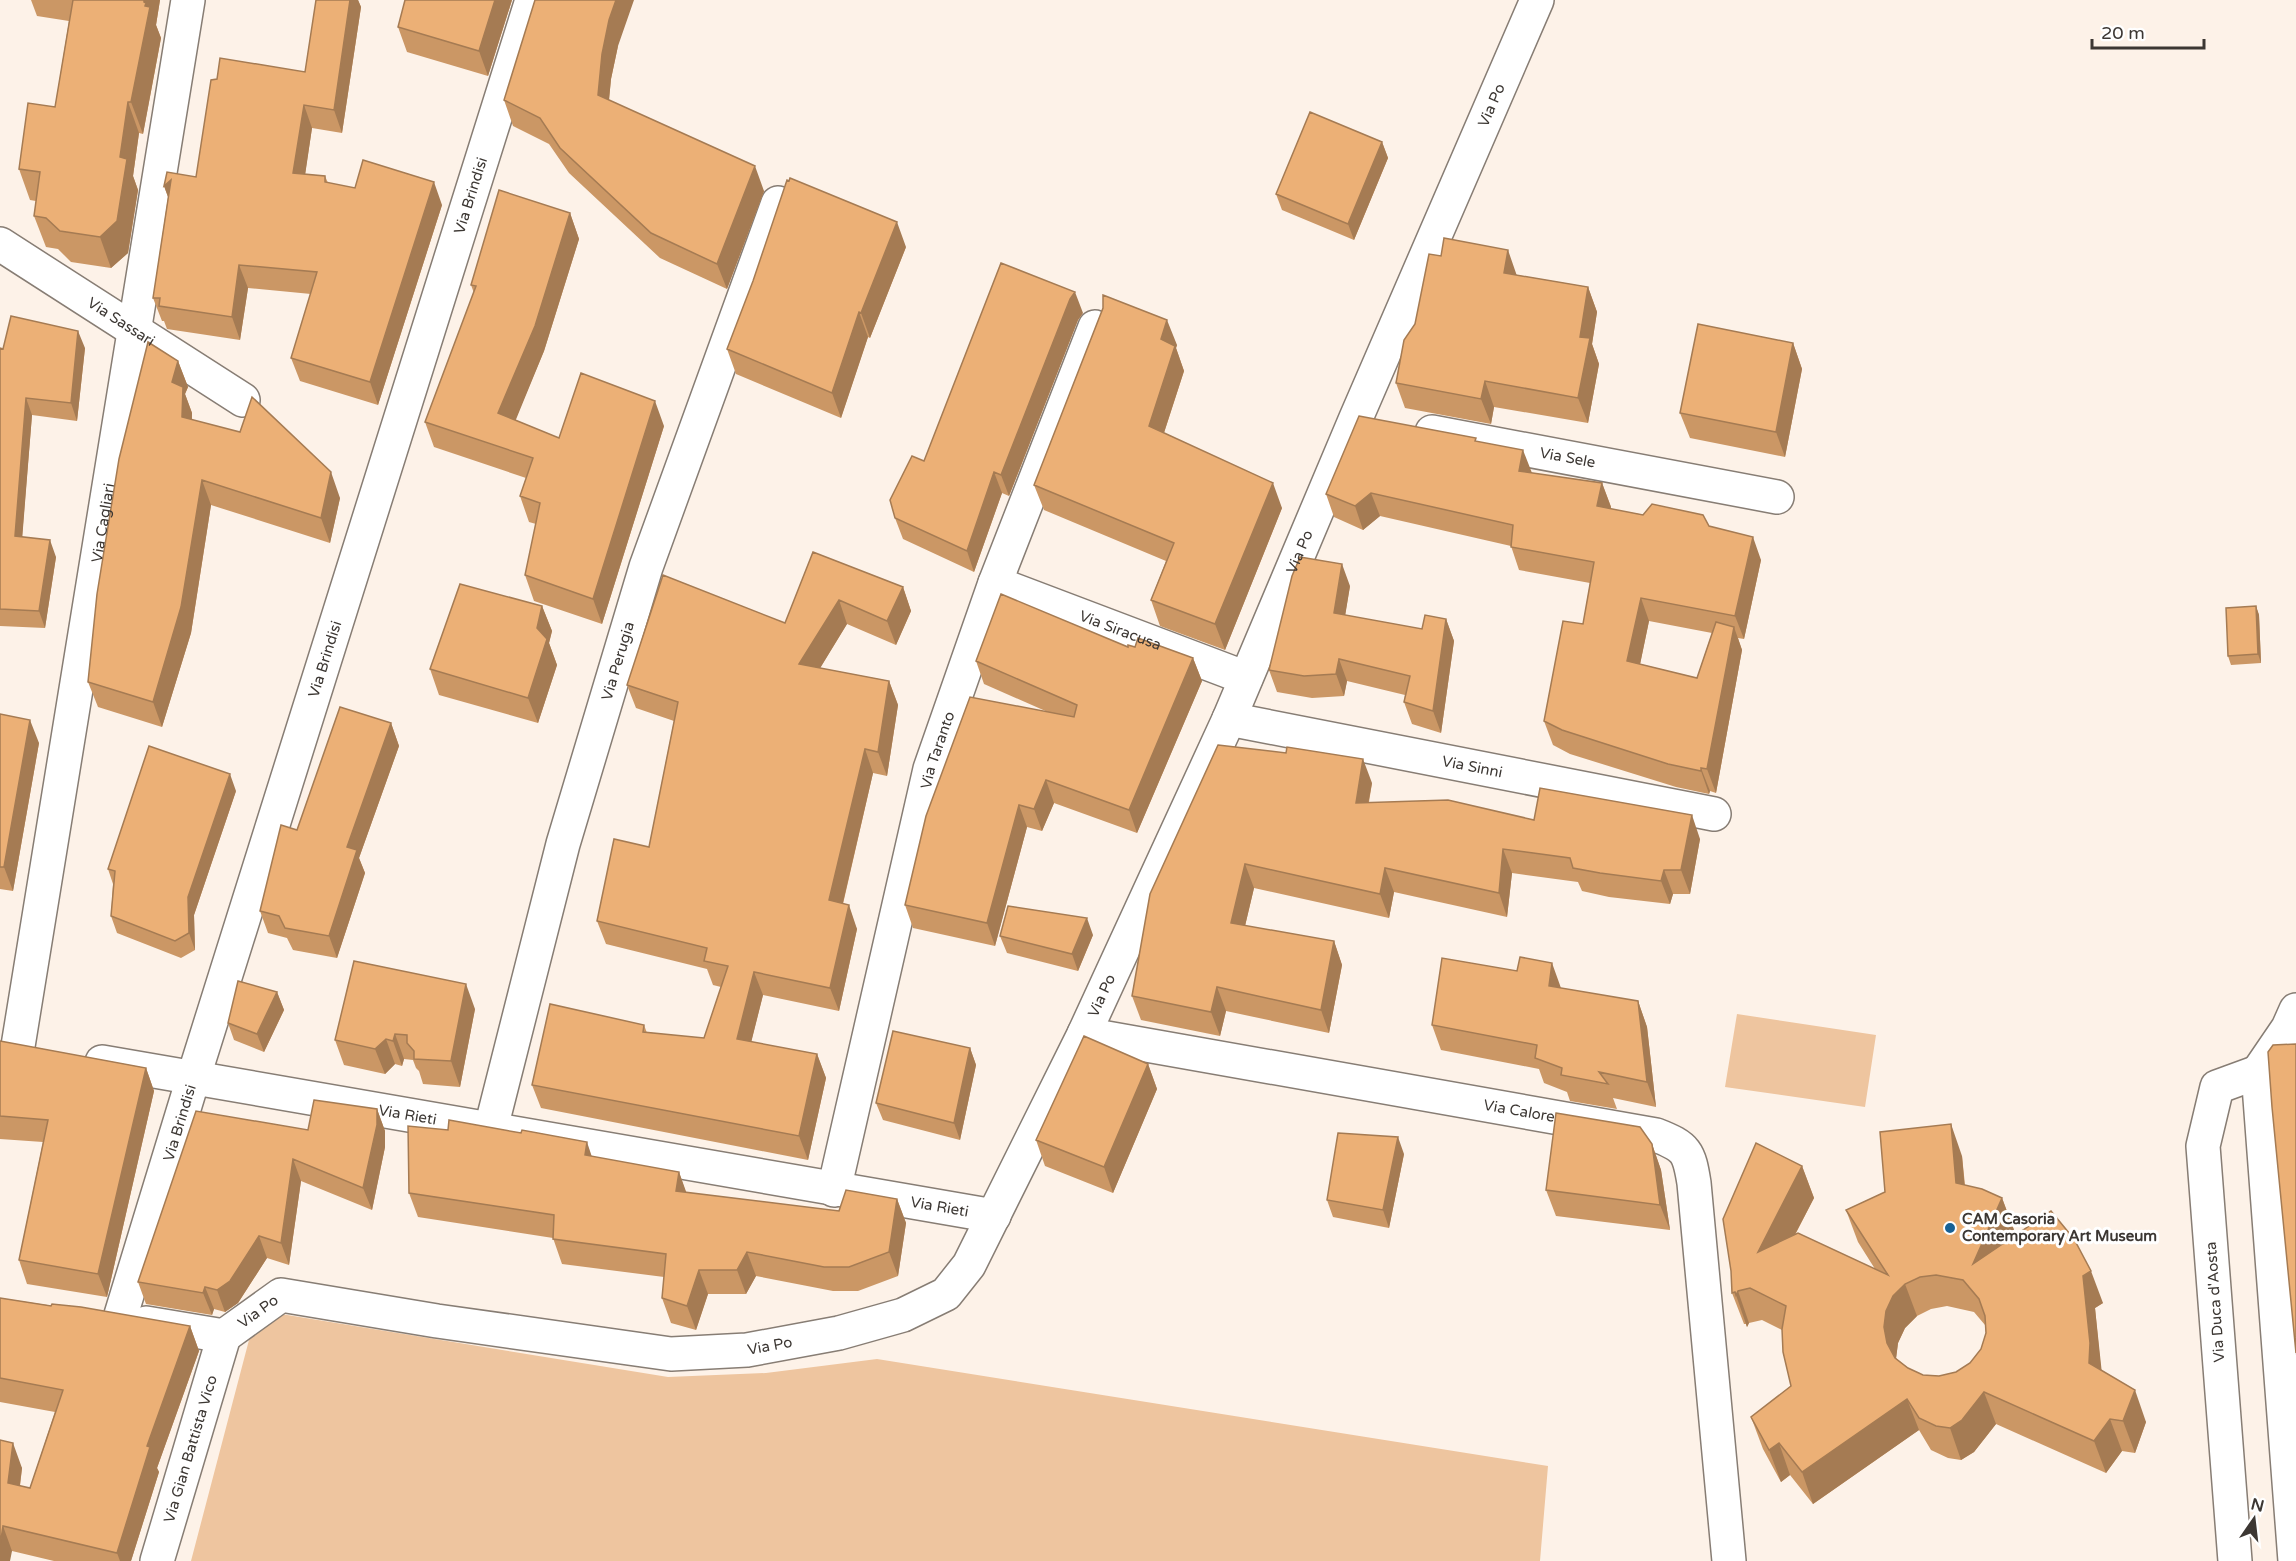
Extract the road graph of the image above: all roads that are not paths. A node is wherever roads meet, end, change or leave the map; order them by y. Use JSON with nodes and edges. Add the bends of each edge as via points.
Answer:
{"nodes":[{"id":1,"x":188,"y":0,"type":"edge"},
{"id":2,"x":532,"y":0,"type":"edge"},
{"id":3,"x":1538,"y":0,"type":"edge"},
{"id":4,"x":778,"y":203,"type":"edge"},
{"id":5,"x":0,"y":244,"type":"edge"},
{"id":6,"x":1095,"y":327,"type":"edge"},
{"id":7,"x":135,"y":332,"type":"junction"},
{"id":8,"x":243,"y":400,"type":"dead end"},
{"id":9,"x":1356,"y":418,"type":"junction"},
{"id":10,"x":1777,"y":497,"type":"dead end"},
{"id":11,"x":995,"y":582,"type":"junction"},
{"id":12,"x":1246,"y":678,"type":"junction"},
{"id":13,"x":1229,"y":719,"type":"junction"},
{"id":14,"x":1714,"y":814,"type":"dead end"},
{"id":15,"x":2296,"y":1010,"type":"edge"},
{"id":16,"x":1084,"y":1034,"type":"junction"},
{"id":17,"x":9,"y":1044,"type":"edge"},
{"id":18,"x":2258,"y":1072,"type":"junction"},
{"id":19,"x":192,"y":1079,"type":"junction"},
{"id":20,"x":491,"y":1128,"type":"junction"},
{"id":21,"x":834,"y":1190,"type":"junction"},
{"id":22,"x":994,"y":1216,"type":"junction"},
{"id":23,"x":87,"y":1313,"type":"edge"},
{"id":24,"x":120,"y":1318,"type":"junction"},
{"id":25,"x":224,"y":1336,"type":"junction"},
{"id":26,"x":157,"y":1561,"type":"edge"},
{"id":27,"x":1729,"y":1561,"type":"edge"},
{"id":28,"x":2235,"y":1561,"type":"edge"},
{"id":29,"x":2295,"y":1561,"type":"edge"}],
"edges":[{"from":1,"to":7,"type":"street","name":"Via Cagliari"},
{"from":2,"to":19,"type":"street","name":"Via Brindisi"},
{"from":3,"to":9,"type":"street","name":"Via Po"},
{"from":4,"to":20,"type":"street","name":"Via Perugia","via":[[646,567],[563,844]]},
{"from":5,"to":7,"type":"street","name":"Via Sassari"},
{"from":6,"to":11,"type":"street","name":"Via Taranto"},
{"from":7,"to":8,"type":"street","name":"Via Sassari"},
{"from":7,"to":17,"type":"street","name":"Via Cagliari"},
{"from":9,"to":10,"type":"street","name":"Via Sele"},
{"from":9,"to":12,"type":"street","name":"Via Po"},
{"from":11,"to":12,"type":"street","name":"Via Siracusa"},
{"from":11,"to":21,"type":"street","name":"Via Taranto","via":[[930,769]]},
{"from":12,"to":13,"type":"street","name":"Via Po"},
{"from":13,"to":14,"type":"street","name":"Via Sinni"},
{"from":13,"to":16,"type":"street","name":"Via Po"},
{"from":15,"to":18,"type":"street"},
{"from":16,"to":22,"type":"street","name":"Via Po"},
{"from":16,"to":27,"type":"street","name":"Via Calore","via":[[1656,1136],[1677,1143],[1690,1159],[1694,1184]]},
{"from":17,"to":19,"type":"street","name":"Via Rieti"},
{"from":18,"to":28,"type":"street","name":"Via Duca d'Aosta","via":[[2217,1087],[2203,1146]]},
{"from":18,"to":29,"type":"street"},
{"from":19,"to":20,"type":"street","name":"Via Rieti"},
{"from":19,"to":24,"type":"street","name":"Via Brindisi"},
{"from":20,"to":21,"type":"street","name":"Via Rieti"},
{"from":21,"to":22,"type":"street","name":"Via Rieti"},
{"from":22,"to":25,"type":"street","name":"Via Po","via":[[969,1265],[946,1294],[903,1314],[839,1333],[747,1350],[671,1354],[281,1295]]},
{"from":23,"to":24,"type":"street"},
{"from":24,"to":25,"type":"street"},
{"from":25,"to":26,"type":"street","name":"Via Gian Battista Vico"}]}
